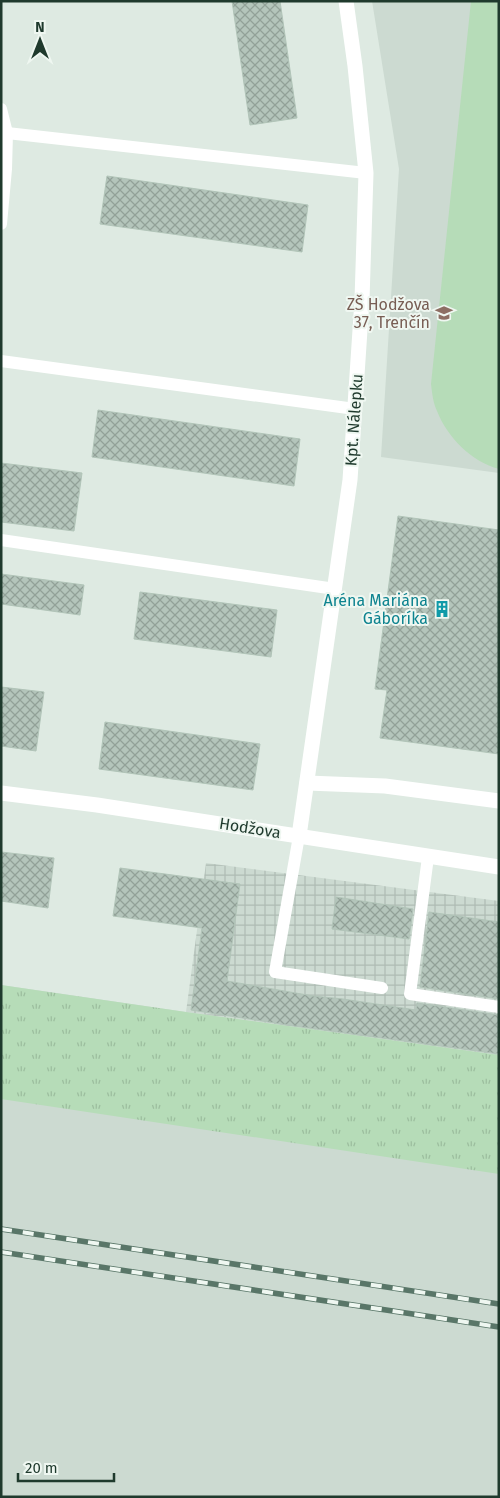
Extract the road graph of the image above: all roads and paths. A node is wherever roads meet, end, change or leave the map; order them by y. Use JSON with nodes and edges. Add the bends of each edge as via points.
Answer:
{"nodes":[{"id":1,"x":346,"y":1,"type":"edge"},
{"id":2,"x":1,"y":109,"type":"edge"},
{"id":3,"x":8,"y":133,"type":"junction"},
{"id":4,"x":4,"y":169,"type":"edge"},
{"id":5,"x":366,"y":173,"type":"junction"},
{"id":6,"x":1,"y":224,"type":"edge"},
{"id":7,"x":1,"y":361,"type":"edge"},
{"id":8,"x":355,"y":409,"type":"junction"},
{"id":9,"x":1,"y":540,"type":"edge"},
{"id":10,"x":335,"y":588,"type":"junction"},
{"id":11,"x":307,"y":783,"type":"junction"},
{"id":12,"x":1,"y":792,"type":"edge"},
{"id":13,"x":499,"y":801,"type":"edge"},
{"id":14,"x":299,"y":836,"type":"junction"},
{"id":15,"x":428,"y":857,"type":"junction"},
{"id":16,"x":499,"y":867,"type":"edge"},
{"id":17,"x":382,"y":988,"type":"dead end"},
{"id":18,"x":499,"y":1007,"type":"edge"}],
"edges":[{"from":1,"to":5,"type":"street","name":"Kpt. Nálepku"},
{"from":2,"to":3,"type":"lane"},
{"from":3,"to":4,"type":"lane"},
{"from":3,"to":5,"type":"lane"},
{"from":4,"to":6,"type":"lane"},
{"from":5,"to":8,"type":"street","name":"Kpt. Nálepku"},
{"from":7,"to":8,"type":"lane"},
{"from":8,"to":10,"type":"street","name":"Kpt. Nálepku","via":[[350,480]]},
{"from":9,"to":10,"type":"lane"},
{"from":10,"to":11,"type":"street","name":"Kpt. Nálepku"},
{"from":11,"to":13,"type":"street","via":[[386,786]]},
{"from":11,"to":14,"type":"street","name":"Kpt. Nálepku"},
{"from":12,"to":14,"type":"street","name":"Hodžova"},
{"from":14,"to":15,"type":"street","name":"Hodžova"},
{"from":14,"to":17,"type":"lane","via":[[275,972]]},
{"from":15,"to":16,"type":"street","name":"Hodžova"},
{"from":15,"to":18,"type":"lane","via":[[410,994]]}]}
